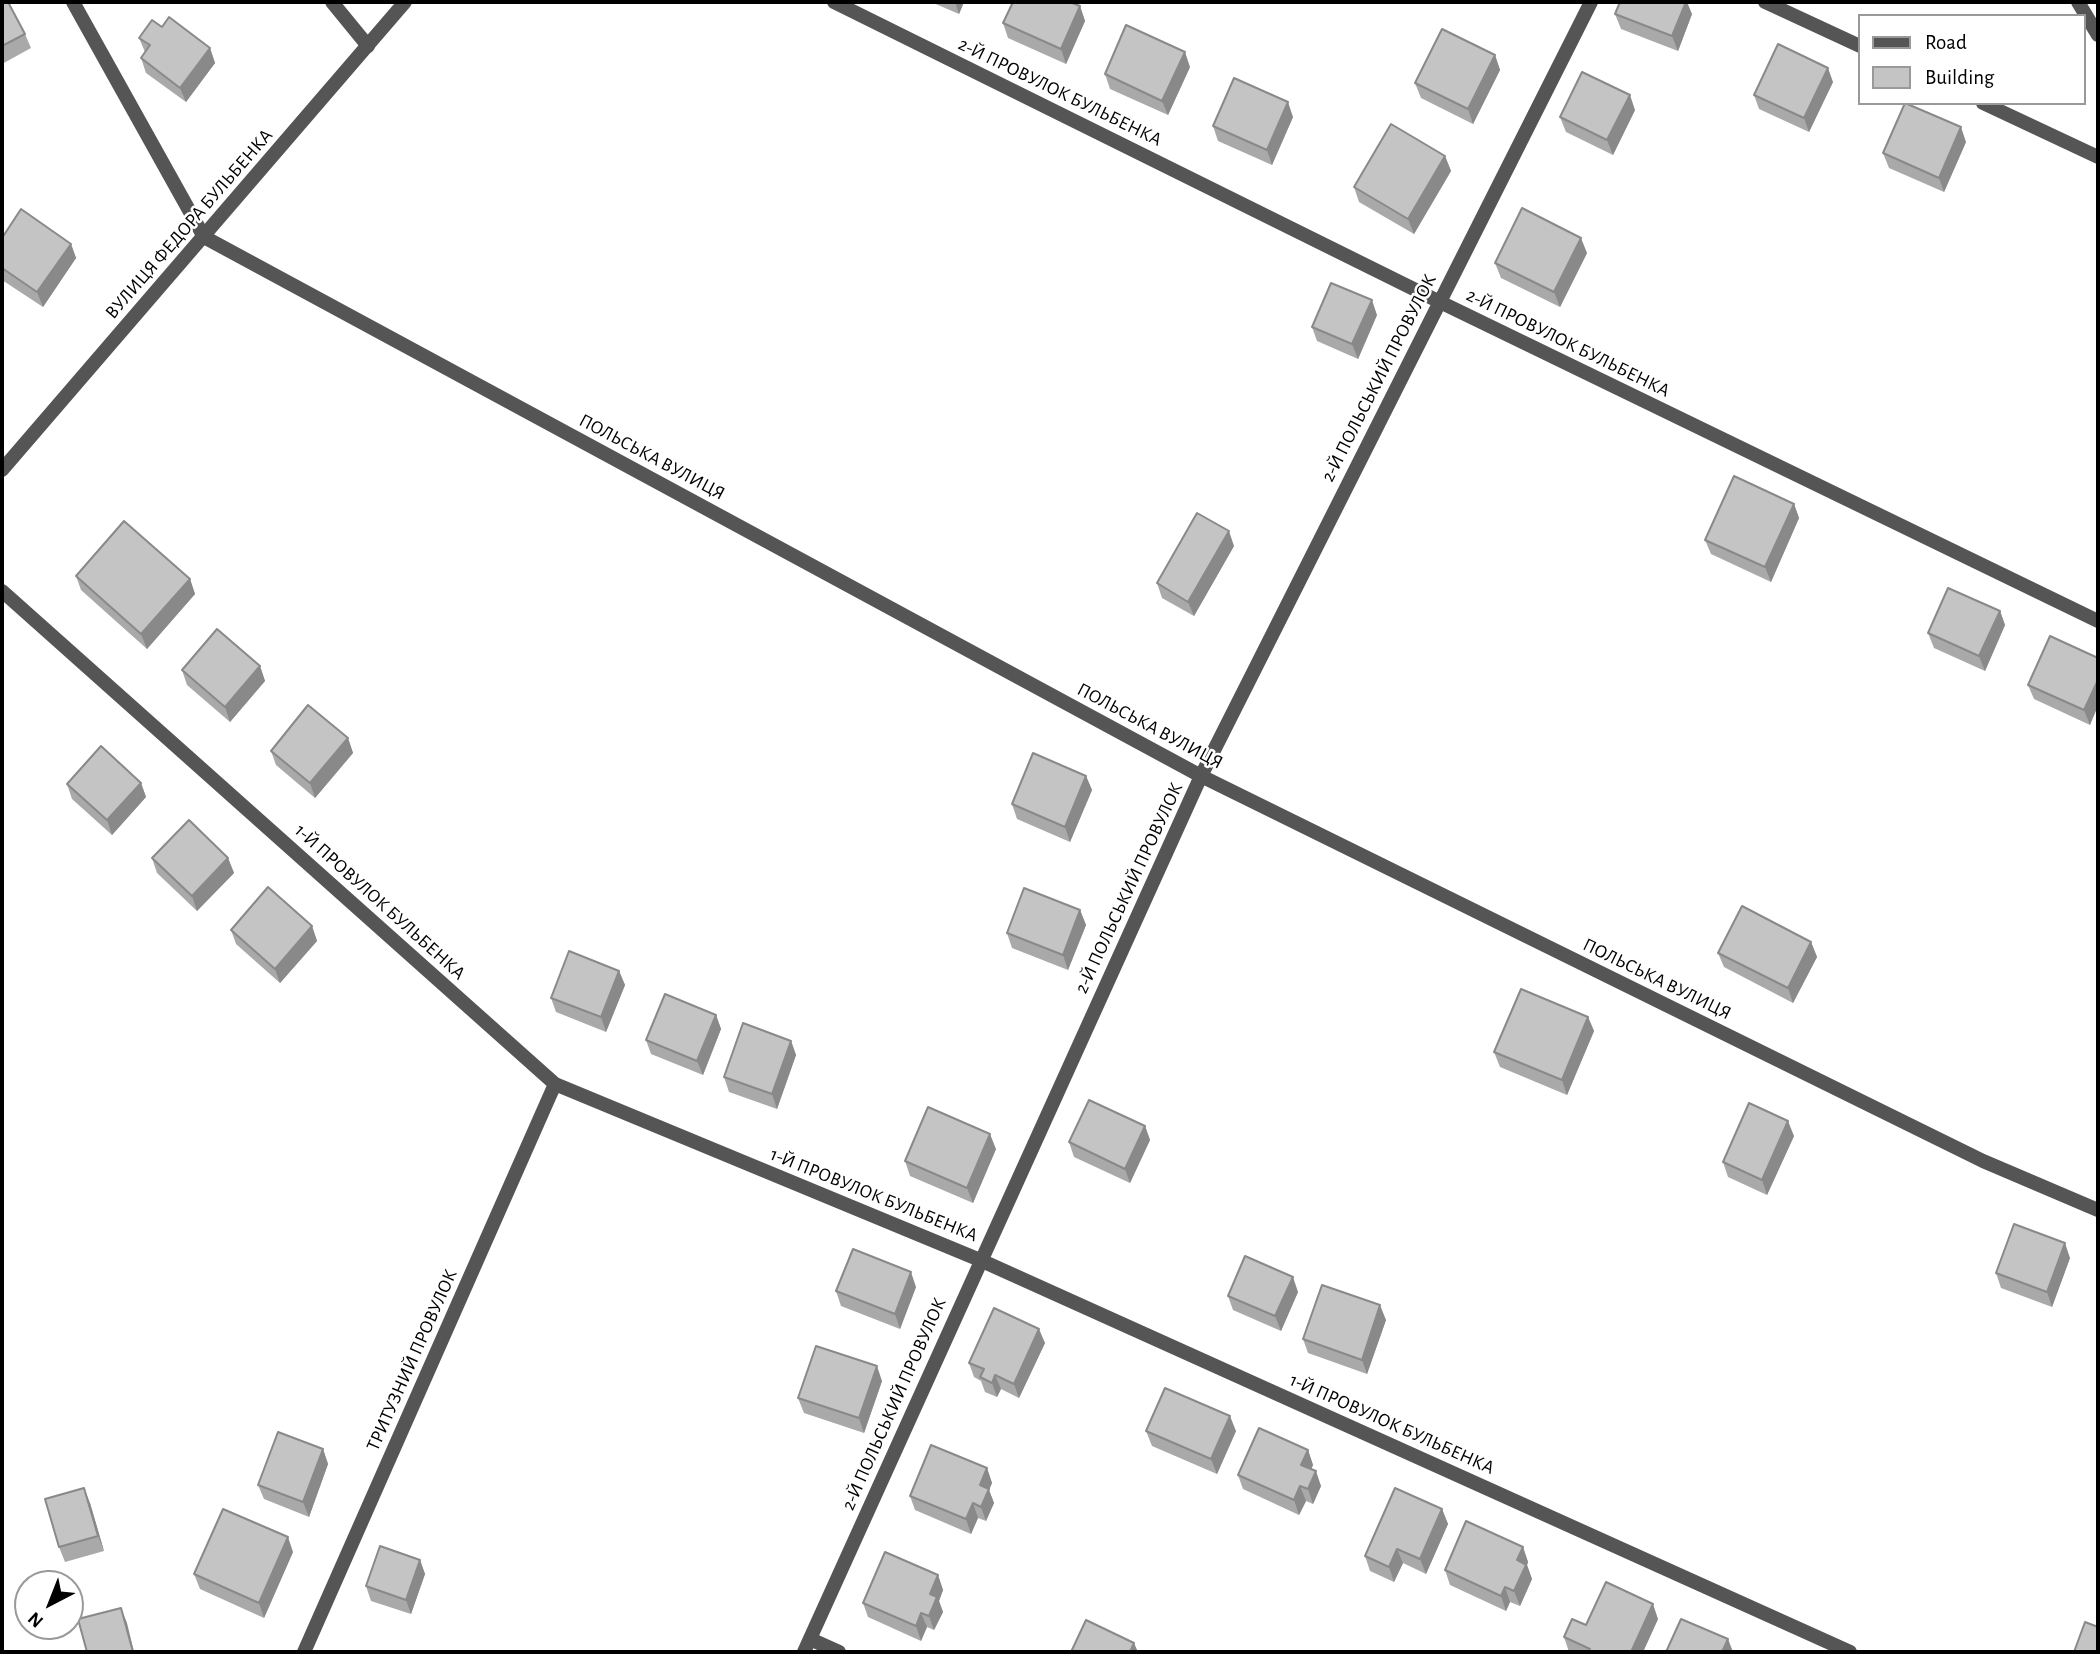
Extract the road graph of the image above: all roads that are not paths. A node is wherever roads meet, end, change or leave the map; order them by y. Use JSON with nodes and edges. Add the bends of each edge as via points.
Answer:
{"nodes":[{"id":1,"x":73,"y":2,"type":"edge"},
{"id":2,"x":332,"y":2,"type":"edge"},
{"id":3,"x":405,"y":2,"type":"edge"},
{"id":4,"x":834,"y":2,"type":"edge"},
{"id":5,"x":1591,"y":2,"type":"edge"},
{"id":6,"x":1765,"y":2,"type":"edge"},
{"id":7,"x":2086,"y":15,"type":"edge"},
{"id":8,"x":2098,"y":35,"type":"edge"},
{"id":9,"x":1858,"y":45,"type":"edge"},
{"id":10,"x":368,"y":46,"type":"junction"},
{"id":11,"x":1987,"y":105,"type":"edge"},
{"id":12,"x":2098,"y":157,"type":"edge"},
{"id":13,"x":204,"y":237,"type":"junction"},
{"id":14,"x":1440,"y":302,"type":"junction"},
{"id":15,"x":2,"y":470,"type":"edge"},
{"id":16,"x":2,"y":591,"type":"edge"},
{"id":17,"x":2098,"y":621,"type":"edge"},
{"id":18,"x":1201,"y":776,"type":"junction"},
{"id":19,"x":555,"y":1084,"type":"junction"},
{"id":20,"x":2098,"y":1210,"type":"edge"},
{"id":21,"x":980,"y":1260,"type":"junction"},
{"id":22,"x":807,"y":1646,"type":"edge"},
{"id":23,"x":304,"y":1652,"type":"edge"},
{"id":24,"x":839,"y":1652,"type":"edge"},
{"id":25,"x":1850,"y":1652,"type":"edge"}],
"edges":[{"from":1,"to":13,"type":"street"},
{"from":2,"to":10,"type":"street"},
{"from":3,"to":10,"type":"street","name":"ВУЛИЦЯ ФЕДОРА БУЛЬБЕНКА"},
{"from":4,"to":14,"type":"street","name":"2-Й ПРОВУЛОК БУЛЬБЕНКА"},
{"from":5,"to":14,"type":"street","name":"2-Й ПОЛЬСЬКИЙ ПРОВУЛОК"},
{"from":6,"to":9,"type":"street"},
{"from":7,"to":8,"type":"street"},
{"from":10,"to":13,"type":"street","name":"ВУЛИЦЯ ФЕДОРА БУЛЬБЕНКА"},
{"from":11,"to":12,"type":"street"},
{"from":13,"to":15,"type":"street","name":"ВУЛИЦЯ ФЕДОРА БУЛЬБЕНКА"},
{"from":13,"to":18,"type":"street","name":"ПОЛЬСЬКА ВУЛИЦЯ"},
{"from":14,"to":17,"type":"street","name":"2-Й ПРОВУЛОК БУЛЬБЕНКА"},
{"from":14,"to":18,"type":"street","name":"2-Й ПОЛЬСЬКИЙ ПРОВУЛОК"},
{"from":16,"to":19,"type":"street","name":"1-Й ПРОВУЛОК БУЛЬБЕНКА"},
{"from":18,"to":20,"type":"street","name":"ПОЛЬСЬКА ВУЛИЦЯ","via":[[1970,1155]]},
{"from":18,"to":21,"type":"street","name":"2-Й ПОЛЬСЬКИЙ ПРОВУЛОК"},
{"from":19,"to":21,"type":"street","name":"1-Й ПРОВУЛОК БУЛЬБЕНКА"},
{"from":19,"to":23,"type":"street","name":"ТРИТУЗНИЙ ПРОВУЛОК"},
{"from":21,"to":22,"type":"street","name":"2-Й ПОЛЬСЬКИЙ ПРОВУЛОК"},
{"from":21,"to":25,"type":"street","name":"1-Й ПРОВУЛОК БУЛЬБЕНКА"},
{"from":22,"to":24,"type":"street"}]}
